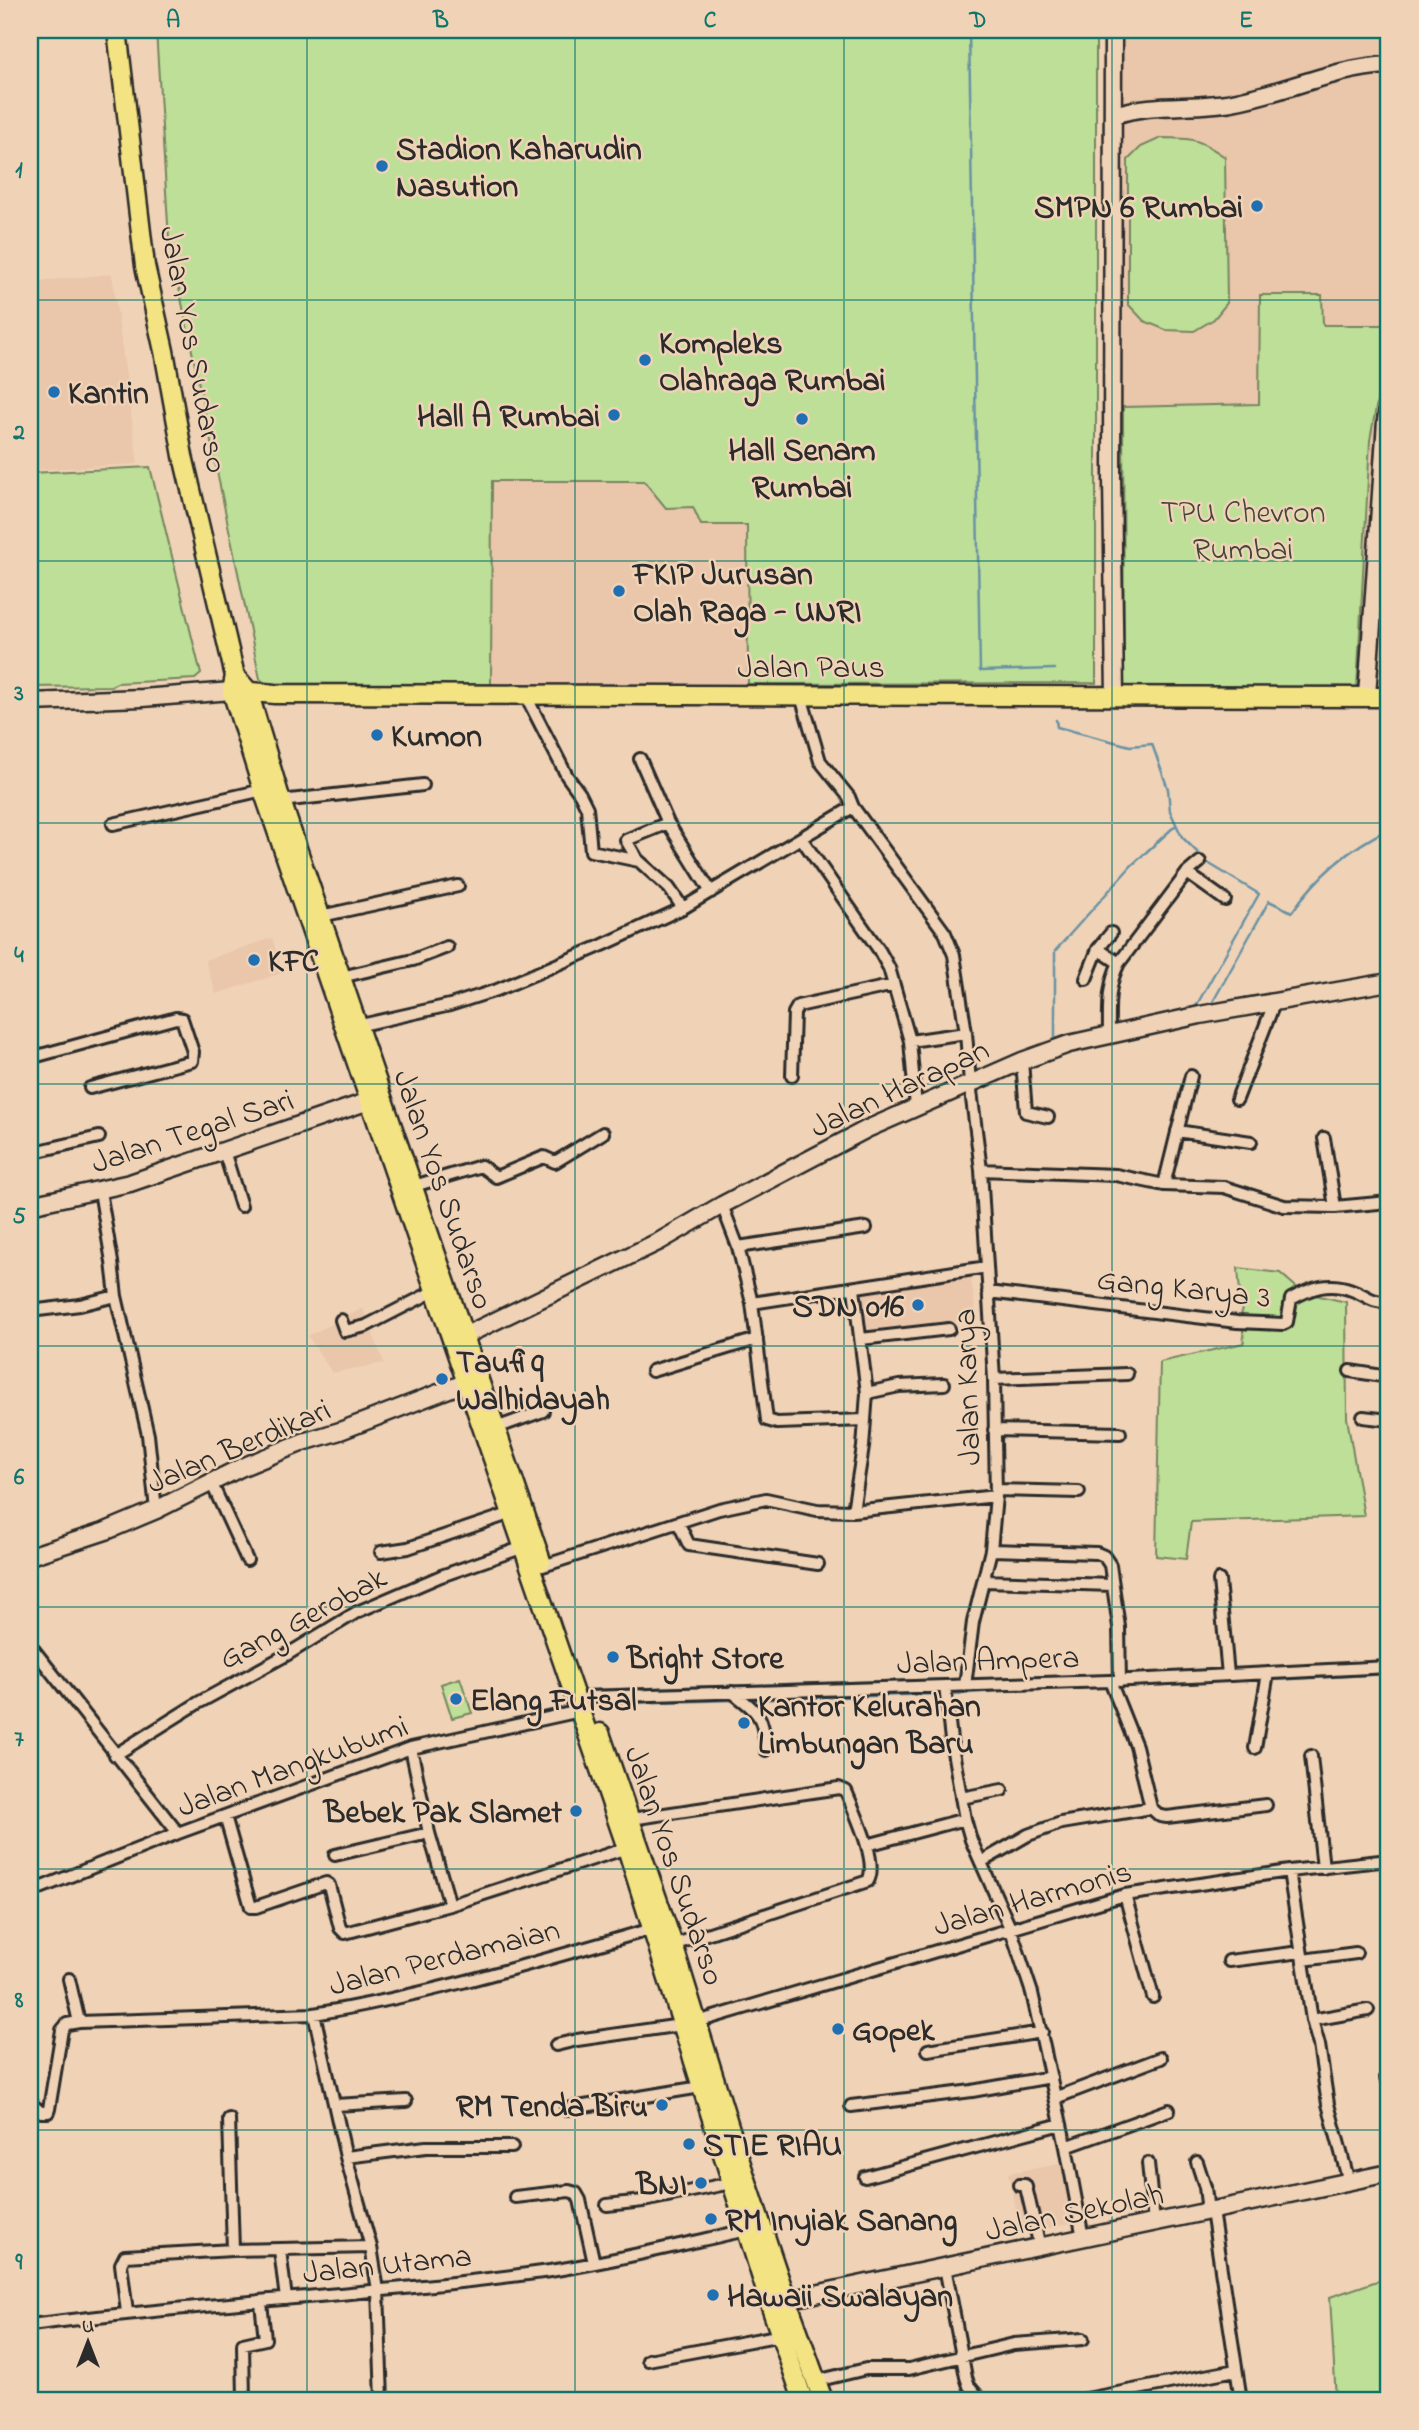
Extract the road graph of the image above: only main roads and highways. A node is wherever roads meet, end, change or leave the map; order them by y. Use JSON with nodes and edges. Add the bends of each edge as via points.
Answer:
{"nodes":[{"id":1,"x":117,"y":30,"type":"edge"},
{"id":2,"x":241,"y":693,"type":"junction"},
{"id":3,"x":1389,"y":697,"type":"edge"},
{"id":4,"x":1115,"y":700,"type":"junction"},
{"id":5,"x":1389,"y":707,"type":"edge"},
{"id":6,"x":333,"y":967,"type":"junction"},
{"id":7,"x":500,"y":1457,"type":"junction"},
{"id":8,"x":584,"y":1704,"type":"junction"},
{"id":9,"x":671,"y":1956,"type":"junction"},
{"id":10,"x":689,"y":2024,"type":"junction"},
{"id":11,"x":779,"y":2304,"type":"junction"},
{"id":12,"x":803,"y":2400,"type":"edge"},
{"id":13,"x":823,"y":2400,"type":"edge"}],
"edges":[{"from":1,"to":2,"type":"main road","name":"Jalan Yos Sudarso","via":[[145,266],[183,456]]},
{"from":2,"to":4,"type":"main road","name":"Jalan Paus"},
{"from":2,"to":4,"type":"main road","name":"Jalan Paus","via":[[530,704]]},
{"from":2,"to":6,"type":"main road","name":"Jalan Yos Sudarso","via":[[320,916]]},
{"from":2,"to":6,"type":"main road","name":"Jalan Yos Sudarso","via":[[263,790]]},
{"from":3,"to":4,"type":"main road","name":"Jalan Paus"},
{"from":4,"to":5,"type":"main road","name":"Jalan Paus"},
{"from":6,"to":7,"type":"main road","name":"Jalan Yos Sudarso","via":[[369,1101],[467,1382]]},
{"from":6,"to":7,"type":"main road","name":"Jalan Yos Sudarso","via":[[414,1186],[496,1428]]},
{"from":7,"to":8,"type":"main road","name":"Jalan Yos Sudarso","via":[[543,1566]]},
{"from":7,"to":8,"type":"main road","name":"Jalan Yos Sudarso","via":[[512,1513]]},
{"from":8,"to":9,"type":"main road","name":"Jalan Yos Sudarso","via":[[631,1819]]},
{"from":8,"to":9,"type":"main road","name":"Jalan Yos Sudarso","via":[[652,1929]]},
{"from":9,"to":10,"type":"main road","name":"Jalan Yos Sudarso"},
{"from":10,"to":11,"type":"main road","name":"Jalan Yos Sudarso","via":[[736,2149]]},
{"from":10,"to":11,"type":"main road","name":"Jalan Yos Sudarso","via":[[701,2087],[747,2230]]},
{"from":11,"to":12,"type":"main road","name":"Jalan Yos Sudarso","via":[[782,2336]]},
{"from":11,"to":13,"type":"main road","name":"Jalan Yos Sudarso"}]}
